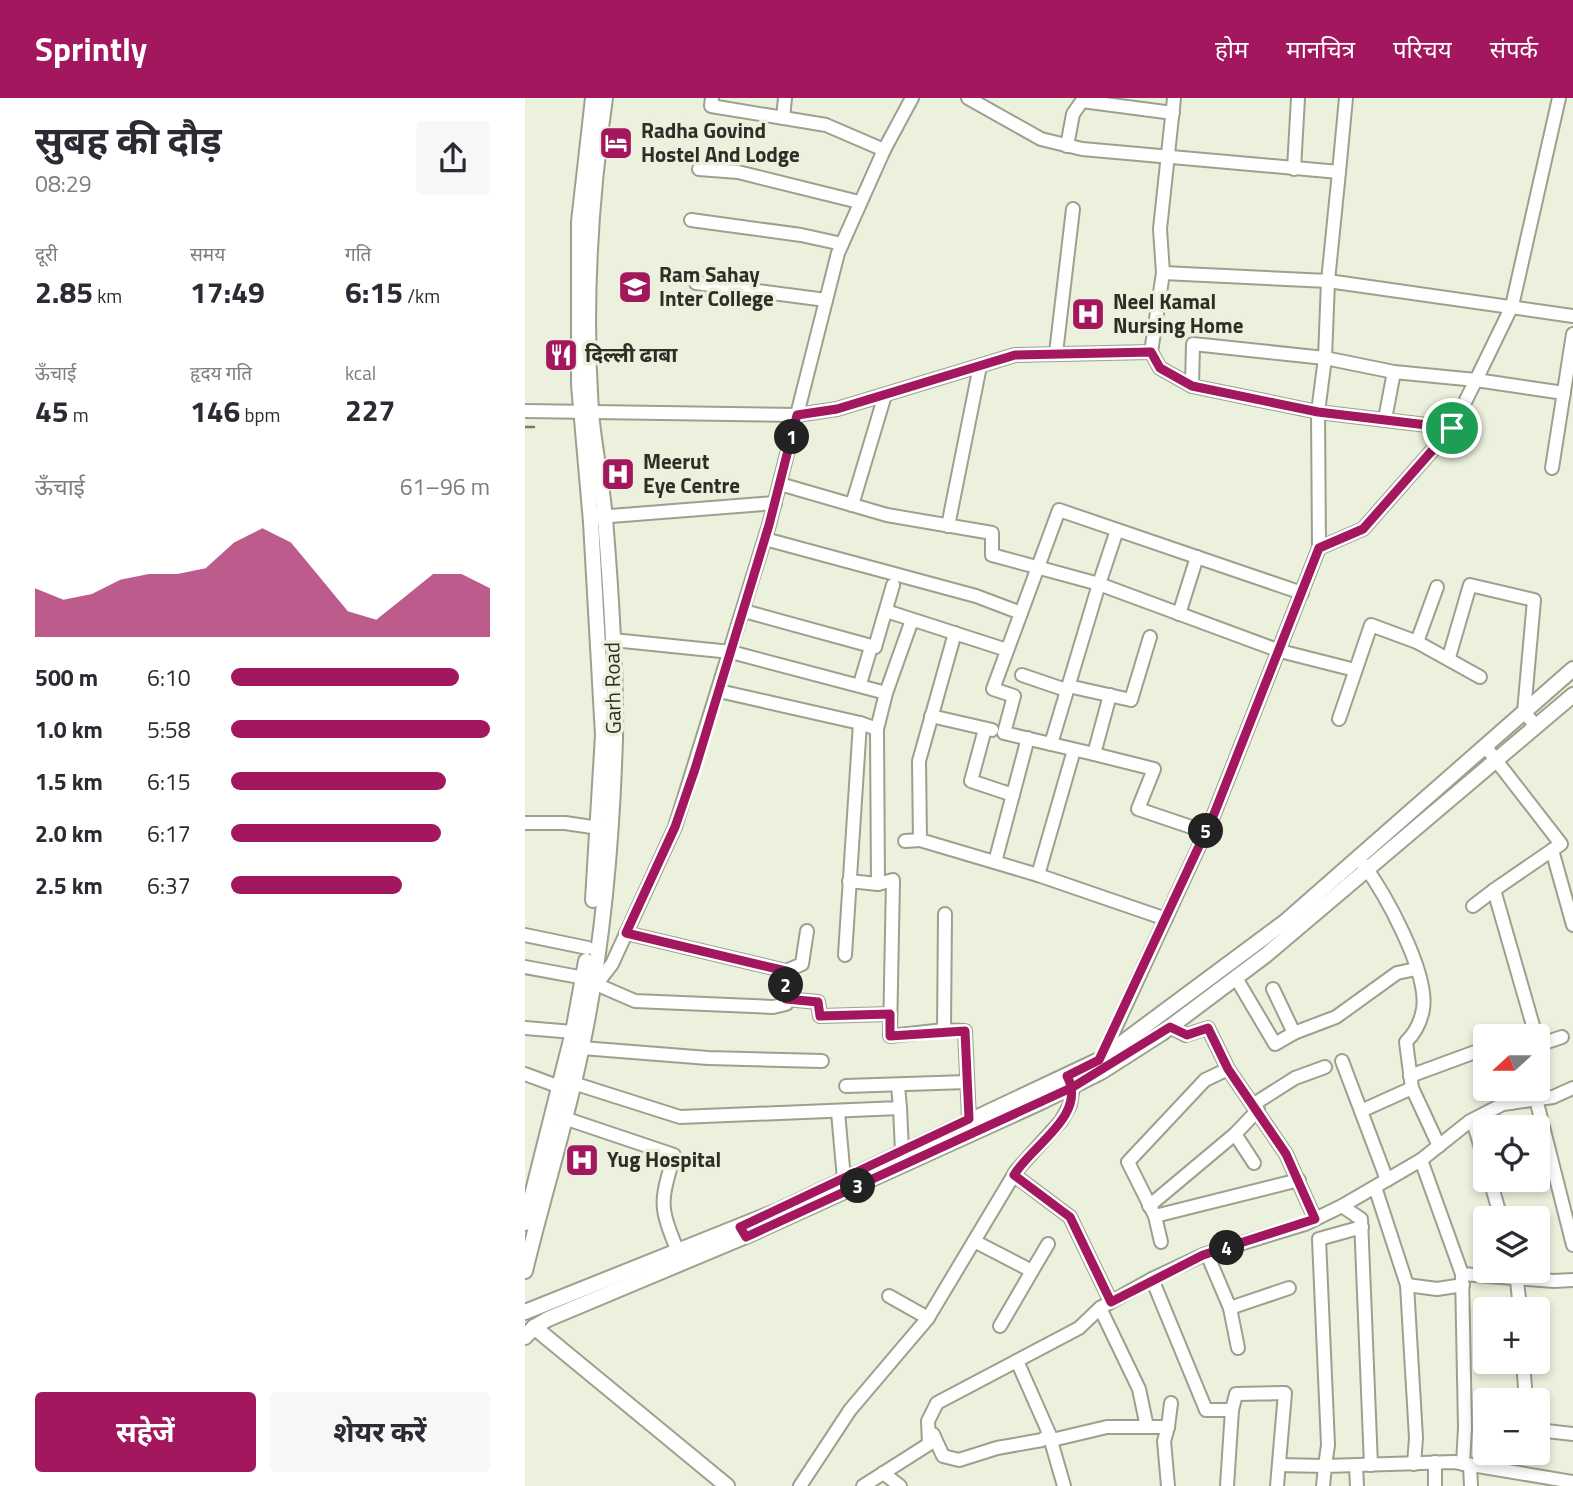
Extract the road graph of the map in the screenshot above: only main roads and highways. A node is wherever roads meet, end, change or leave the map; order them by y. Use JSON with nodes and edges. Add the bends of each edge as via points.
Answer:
{"nodes":[{"id":1,"x":593,"y":98,"type":"edge"},
{"id":2,"x":605,"y":98,"type":"edge"},
{"id":3,"x":585,"y":222,"type":"junction"},
{"id":4,"x":598,"y":517,"type":"junction"},
{"id":5,"x":1573,"y":669,"type":"edge"},
{"id":6,"x":1573,"y":695,"type":"edge"},
{"id":7,"x":608,"y":719,"type":"junction"},
{"id":8,"x":608,"y":766,"type":"junction"},
{"id":9,"x":601,"y":859,"type":"junction"},
{"id":10,"x":1217,"y":972,"type":"junction"},
{"id":11,"x":1232,"y":981,"type":"junction"},
{"id":12,"x":590,"y":985,"type":"junction"},
{"id":13,"x":1100,"y":1066,"type":"junction"},
{"id":14,"x":1070,"y":1081,"type":"junction"},
{"id":15,"x":566,"y":1085,"type":"junction"},
{"id":16,"x":546,"y":1164,"type":"junction"},
{"id":17,"x":847,"y":1184,"type":"junction"},
{"id":18,"x":525,"y":1223,"type":"edge"},
{"id":19,"x":743,"y":1232,"type":"junction"},
{"id":20,"x":525,"y":1270,"type":"edge"},
{"id":21,"x":525,"y":1312,"type":"edge"},
{"id":22,"x":530,"y":1332,"type":"edge"},
{"id":23,"x":727,"y":1486,"type":"edge"}],
"edges":[{"from":1,"to":3,"type":"main road","name":"Garh Road"},
{"from":2,"to":3,"type":"main road","name":"Garh Road"},
{"from":3,"to":4,"type":"main road","name":"Garh Road","via":[[586,413]]},
{"from":4,"to":7,"type":"main road","name":"Garh Road"},
{"from":4,"to":7,"type":"main road","name":"Garh Road","via":[[613,640]]},
{"from":5,"to":10,"type":"main road","via":[[1286,921]]},
{"from":6,"to":11,"type":"main road"},
{"from":7,"to":8,"type":"main road","name":"Garh Road"},
{"from":8,"to":9,"type":"main road","name":"Garh Road"},
{"from":8,"to":9,"type":"main road","name":"Garh Road","via":[[599,828]]},
{"from":9,"to":12,"type":"main road","name":"Garh Road"},
{"from":9,"to":12,"type":"main road","name":"Garh Road","via":[[588,948]]},
{"from":10,"to":11,"type":"main road"},
{"from":10,"to":13,"type":"main road"},
{"from":11,"to":13,"type":"main road","via":[[1170,1027]]},
{"from":12,"to":15,"type":"main road","name":"Garh Road","via":[[573,1032]]},
{"from":12,"to":15,"type":"main road","name":"Garh Road","via":[[582,1048]]},
{"from":13,"to":14,"type":"main road"},
{"from":14,"to":17,"type":"main road"},
{"from":14,"to":17,"type":"main road","via":[[969,1119]]},
{"from":15,"to":16,"type":"main road","name":"Garh Road"},
{"from":15,"to":16,"type":"main road","name":"Garh Road","via":[[563,1118]]},
{"from":16,"to":18,"type":"main road","name":"Garh Road"},
{"from":16,"to":20,"type":"main road","name":"Garh Road"},
{"from":17,"to":19,"type":"main road"},
{"from":19,"to":21,"type":"main road","via":[[678,1252]]},
{"from":19,"to":22,"type":"main road"},
{"from":22,"to":23,"type":"main road"}]}
